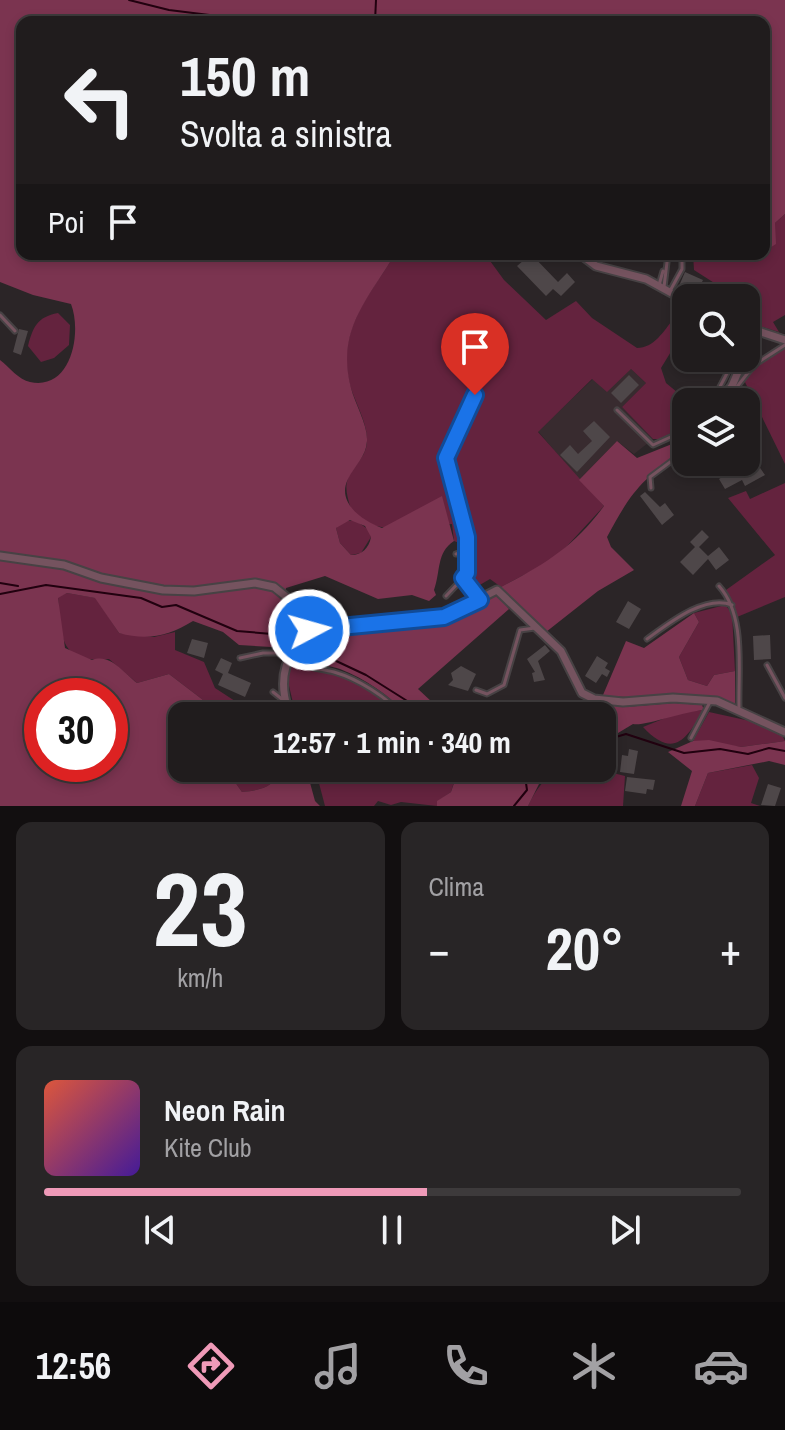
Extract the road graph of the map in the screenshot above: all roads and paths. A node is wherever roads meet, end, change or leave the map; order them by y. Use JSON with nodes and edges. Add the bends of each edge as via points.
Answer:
{"nodes":[{"id":1,"x":588,"y":260,"type":"edge"},
{"id":2,"x":667,"y":260,"type":"edge"},
{"id":3,"x":682,"y":260,"type":"edge"},
{"id":4,"x":663,"y":271,"type":"dead end"},
{"id":5,"x":664,"y":288,"type":"junction"},
{"id":6,"x":672,"y":293,"type":"edge"},
{"id":7,"x":0,"y":315,"type":"edge"},
{"id":8,"x":15,"y":331,"type":"dead end"},
{"id":9,"x":760,"y":332,"type":"edge"},
{"id":10,"x":785,"y":342,"type":"edge"},
{"id":11,"x":734,"y":388,"type":"edge"},
{"id":12,"x":475,"y":395,"type":"dead end"},
{"id":13,"x":617,"y":410,"type":"dead end"},
{"id":14,"x":672,"y":436,"type":"edge"},
{"id":15,"x":672,"y":461,"type":"edge"},
{"id":16,"x":651,"y":488,"type":"dead end"},
{"id":17,"x":467,"y":551,"type":"junction"},
{"id":18,"x":456,"y":554,"type":"dead end"},
{"id":19,"x":0,"y":556,"type":"edge"},
{"id":20,"x":463,"y":578,"type":"junction"},
{"id":21,"x":719,"y":586,"type":"dead end"},
{"id":22,"x":446,"y":596,"type":"dead end"},
{"id":23,"x":480,"y":600,"type":"junction"},
{"id":24,"x":732,"y":605,"type":"junction"},
{"id":25,"x":535,"y":628,"type":"junction"},
{"id":26,"x":309,"y":630,"type":"junction"},
{"id":27,"x":647,"y":639,"type":"dead end"},
{"id":28,"x":295,"y":646,"type":"junction"},
{"id":29,"x":240,"y":658,"type":"dead end"},
{"id":30,"x":767,"y":665,"type":"dead end"},
{"id":31,"x":476,"y":690,"type":"dead end"},
{"id":32,"x":273,"y":692,"type":"dead end"},
{"id":33,"x":785,"y":698,"type":"edge"},
{"id":34,"x":710,"y":701,"type":"junction"},
{"id":35,"x":283,"y":702,"type":"edge"},
{"id":36,"x":287,"y":702,"type":"edge"},
{"id":37,"x":386,"y":702,"type":"edge"},
{"id":38,"x":739,"y":711,"type":"junction"},
{"id":39,"x":785,"y":732,"type":"edge"},
{"id":40,"x":691,"y":738,"type":"dead end"}],
"edges":[{"from":1,"to":5,"type":"street"},
{"from":2,"to":5,"type":"lane"},
{"from":3,"to":5,"type":"lane","via":[[682,269]]},
{"from":4,"to":5,"type":"lane"},
{"from":5,"to":6,"type":"street"},
{"from":7,"to":8,"type":"lane"},
{"from":9,"to":10,"type":"street"},
{"from":10,"to":11,"type":"lane"},
{"from":12,"to":17,"type":"lane","via":[[446,458]]},
{"from":13,"to":14,"type":"lane","via":[[653,445]]},
{"from":15,"to":16,"type":"lane","via":[[650,477]]},
{"from":17,"to":18,"type":"lane"},
{"from":17,"to":20,"type":"lane"},
{"from":19,"to":26,"type":"street","via":[[64,565],[163,590],[255,583],[274,587],[309,615]]},
{"from":20,"to":22,"type":"lane"},
{"from":20,"to":23,"type":"lane"},
{"from":21,"to":24,"type":"lane"},
{"from":23,"to":25,"type":"street","via":[[495,588]]},
{"from":23,"to":26,"type":"street","via":[[444,617]]},
{"from":24,"to":27,"type":"lane","via":[[694,607]]},
{"from":24,"to":38,"type":"lane"},
{"from":25,"to":31,"type":"lane","via":[[520,630],[504,685],[487,694]]},
{"from":25,"to":34,"type":"street","via":[[561,651],[582,693],[594,699]]},
{"from":26,"to":28,"type":"street"},
{"from":28,"to":29,"type":"lane"},
{"from":28,"to":36,"type":"street","via":[[283,673]]},
{"from":28,"to":37,"type":"lane","via":[[308,668],[336,672]]},
{"from":30,"to":33,"type":"lane"},
{"from":32,"to":35,"type":"lane"},
{"from":34,"to":38,"type":"street"},
{"from":34,"to":40,"type":"lane"},
{"from":38,"to":39,"type":"street"}]}
